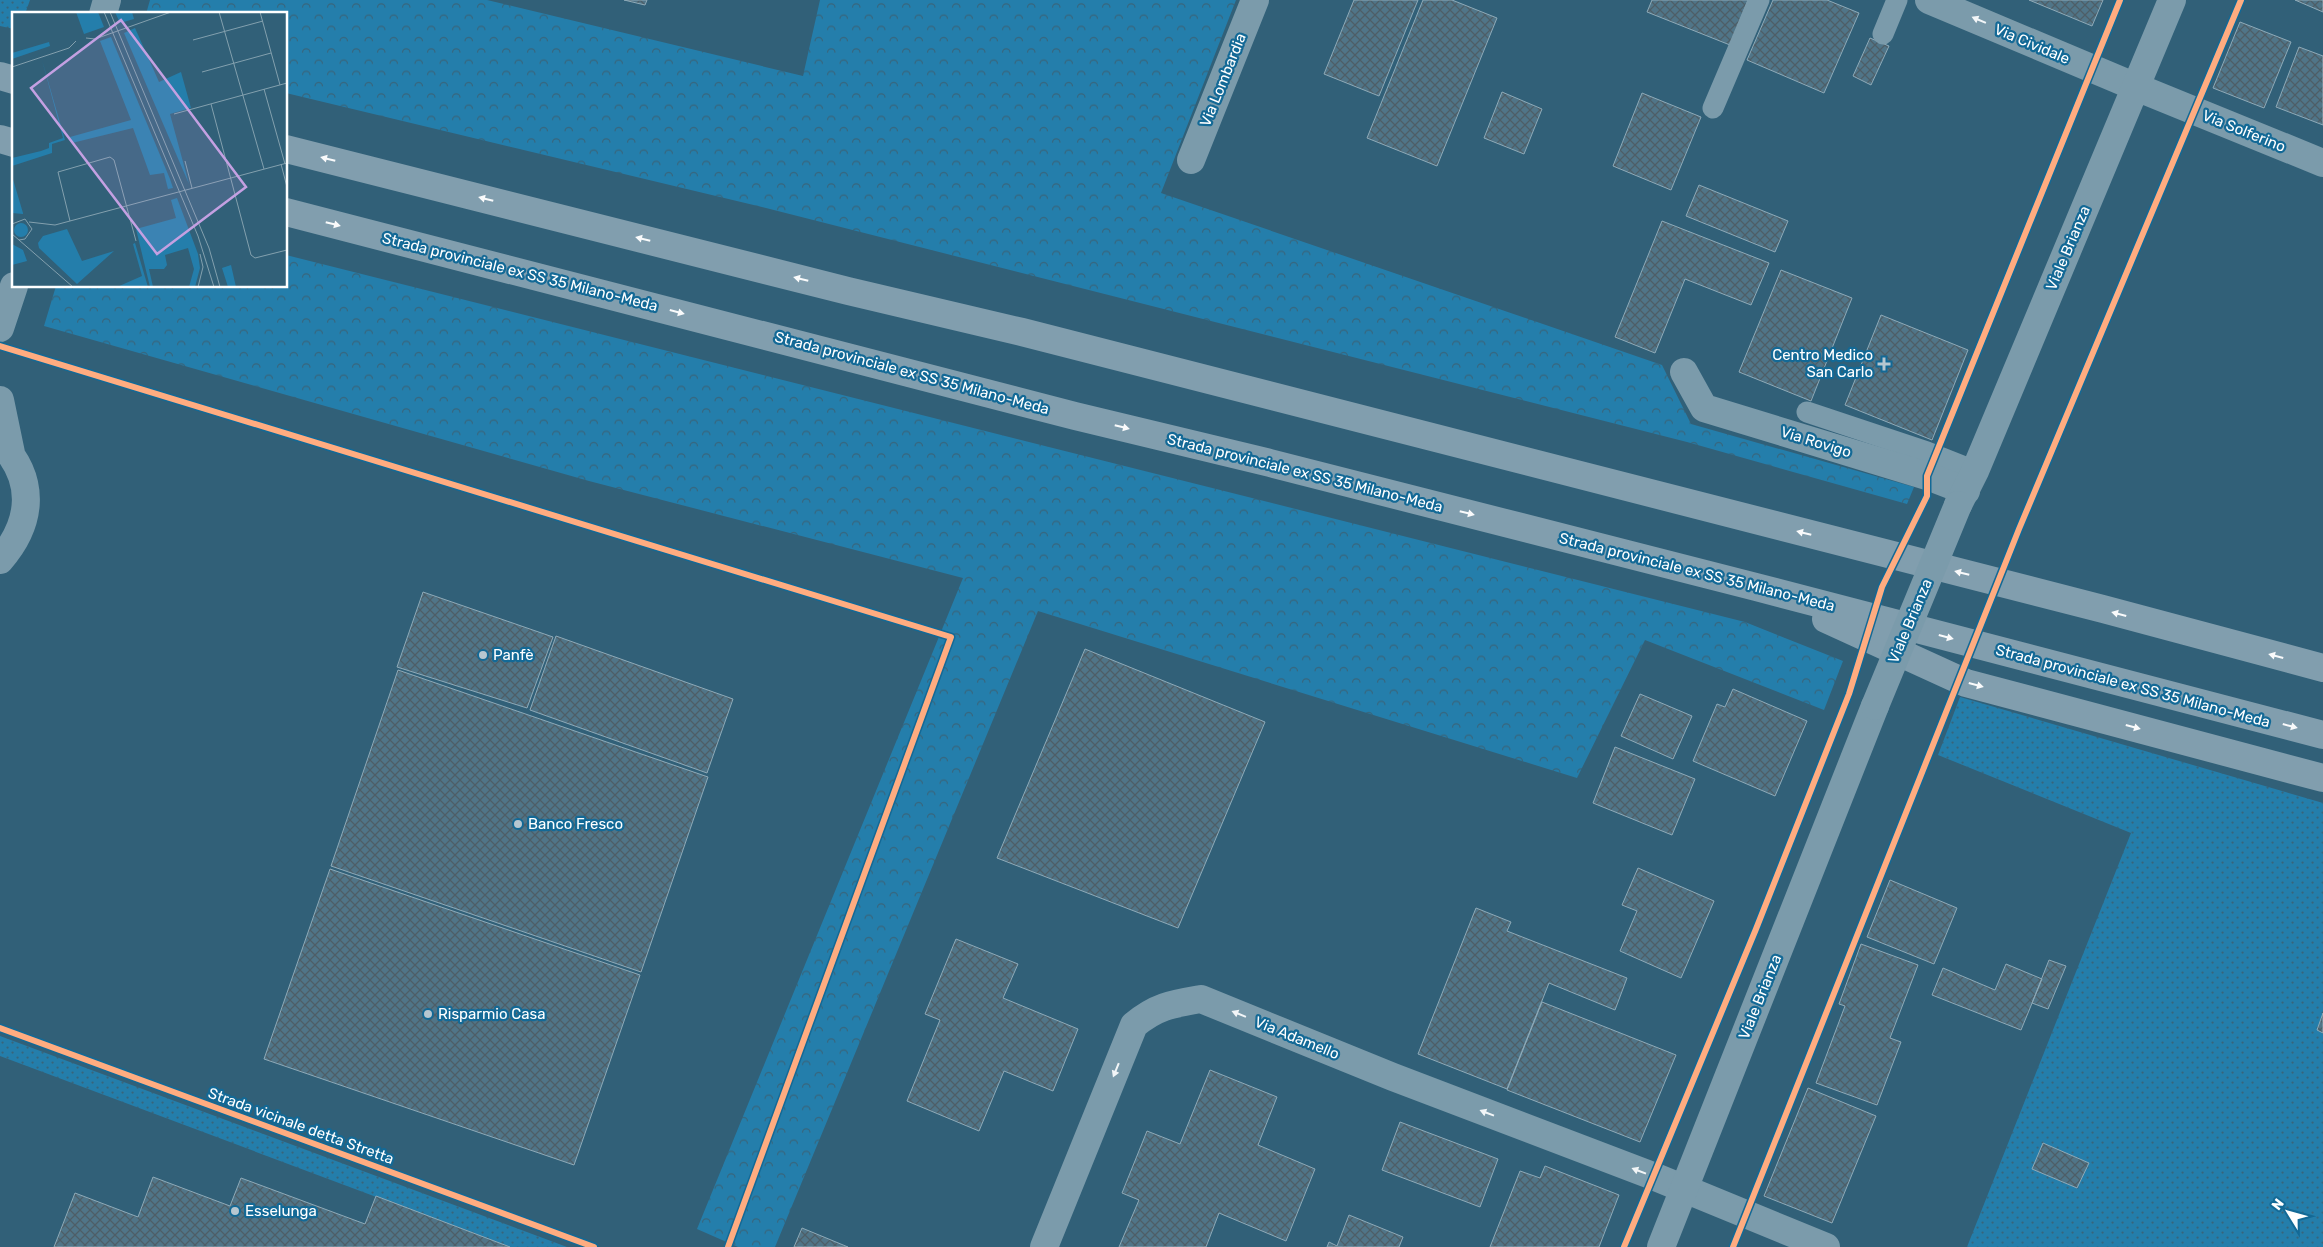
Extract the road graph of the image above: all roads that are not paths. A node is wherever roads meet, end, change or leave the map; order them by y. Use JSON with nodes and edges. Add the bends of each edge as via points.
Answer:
{"nodes":[{"id":1,"x":1255,"y":0,"type":"edge"},
{"id":2,"x":1759,"y":0,"type":"edge"},
{"id":3,"x":1897,"y":0,"type":"edge"},
{"id":4,"x":1929,"y":0,"type":"edge"},
{"id":5,"x":2172,"y":0,"type":"edge"},
{"id":6,"x":1882,"y":34,"type":"dead end"},
{"id":7,"x":2136,"y":87,"type":"junction"},
{"id":8,"x":1713,"y":108,"type":"dead end"},
{"id":9,"x":288,"y":150,"type":"edge"},
{"id":10,"x":1191,"y":160,"type":"dead end"},
{"id":11,"x":2323,"y":163,"type":"edge"},
{"id":12,"x":288,"y":213,"type":"edge"},
{"id":13,"x":13,"y":288,"type":"edge"},
{"id":14,"x":0,"y":328,"type":"edge"},
{"id":15,"x":1684,"y":372,"type":"dead end"},
{"id":16,"x":0,"y":400,"type":"edge"},
{"id":17,"x":1807,"y":412,"type":"dead end"},
{"id":18,"x":5,"y":448,"type":"edge"},
{"id":19,"x":1966,"y":489,"type":"junction"},
{"id":20,"x":0,"y":560,"type":"edge"},
{"id":21,"x":1756,"y":587,"type":"junction"},
{"id":22,"x":2323,"y":668,"type":"edge"},
{"id":23,"x":2323,"y":735,"type":"edge"},
{"id":24,"x":2323,"y":778,"type":"edge"},
{"id":25,"x":1684,"y":1189,"type":"junction"},
{"id":26,"x":1044,"y":1247,"type":"edge"},
{"id":27,"x":1661,"y":1247,"type":"edge"},
{"id":28,"x":1826,"y":1247,"type":"edge"}],
"edges":[{"from":1,"to":10,"type":"street","name":"Via Lombardia"},
{"from":2,"to":8,"type":"lane"},
{"from":3,"to":6,"type":"lane"},
{"from":7,"to":4,"type":"street","name":"Via Cividale","one_way":true},
{"from":5,"to":7,"type":"street","name":"Viale Brianza"},
{"from":7,"to":11,"type":"street","name":"Via Solferino"},
{"from":7,"to":19,"type":"street","name":"Viale Brianza"},
{"from":22,"to":9,"type":"highway","one_way":true,"via":[[1022,332]]},
{"from":12,"to":21,"type":"highway","name":"Strada provinciale ex SS 35 Milano-Meda","one_way":true,"via":[[1075,416]]},
{"from":13,"to":14,"type":"street"},
{"from":15,"to":19,"type":"street","name":"Via Rovigo","via":[[1704,408]]},
{"from":16,"to":18,"type":"street"},
{"from":17,"to":19,"type":"lane","via":[[1927,452]]},
{"from":18,"to":20,"type":"street","via":[[22,474],[27,498],[24,522],[14,544]]},
{"from":19,"to":25,"type":"street","name":"Viale Brianza","bridge":true,"via":[[1875,706]]},
{"from":21,"to":23,"type":"highway","name":"Strada provinciale ex SS 35 Milano-Meda","one_way":true},
{"from":21,"to":24,"type":"highway","one_way":true,"via":[[1966,683]]},
{"from":25,"to":26,"type":"street","name":"Via Adamello","one_way":true,"via":[[1201,999],[1151,1011],[1134,1025]]},
{"from":25,"to":27,"type":"street","name":"Viale Brianza"},
{"from":25,"to":28,"type":"street","name":"Via Adamello"}]}
